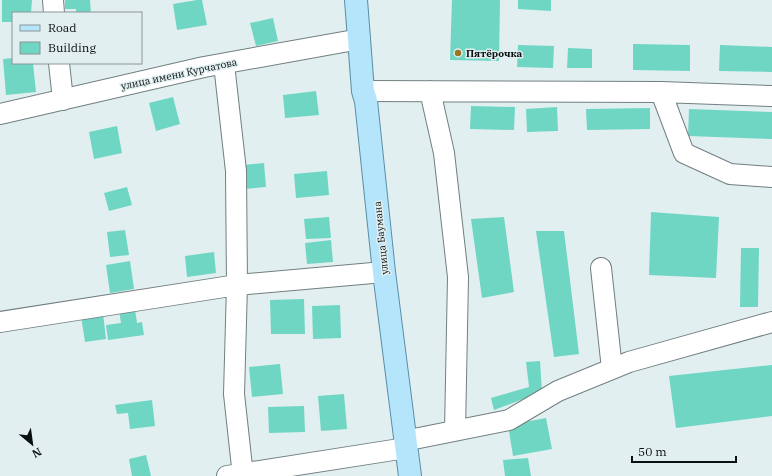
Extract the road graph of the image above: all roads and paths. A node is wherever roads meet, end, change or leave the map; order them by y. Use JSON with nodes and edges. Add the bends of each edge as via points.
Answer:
{"nodes":[{"id":1,"x":53,"y":0,"type":"edge"},
{"id":2,"x":356,"y":0,"type":"edge"},
{"id":3,"x":54,"y":12,"type":"edge"},
{"id":4,"x":360,"y":39,"type":"junction"},
{"id":5,"x":59,"y":64,"type":"edge"},
{"id":6,"x":224,"y":64,"type":"junction"},
{"id":7,"x":363,"y":91,"type":"junction"},
{"id":8,"x":430,"y":91,"type":"junction"},
{"id":9,"x":661,"y":92,"type":"junction"},
{"id":10,"x":772,"y":96,"type":"edge"},
{"id":11,"x":63,"y":100,"type":"junction"},
{"id":12,"x":0,"y":114,"type":"edge"},
{"id":13,"x":772,"y":177,"type":"edge"},
{"id":14,"x":601,"y":268,"type":"dead end"},
{"id":15,"x":384,"y":272,"type":"junction"},
{"id":16,"x":237,"y":285,"type":"junction"},
{"id":17,"x":0,"y":322,"type":"edge"},
{"id":18,"x":772,"y":322,"type":"edge"},
{"id":19,"x":612,"y":369,"type":"junction"},
{"id":20,"x":456,"y":431,"type":"junction"},
{"id":21,"x":405,"y":444,"type":"junction"},
{"id":22,"x":237,"y":475,"type":"edge"},
{"id":23,"x":410,"y":476,"type":"edge"}],
"edges":[{"from":1,"to":3,"type":"street"},
{"from":2,"to":4,"type":"main road","name":"улица Баумана"},
{"from":4,"to":6,"type":"street","name":"улица имени Курчатова"},
{"from":4,"to":7,"type":"main road","name":"улица Баумана"},
{"from":5,"to":11,"type":"street"},
{"from":6,"to":11,"type":"street","name":"улица имени Курчатова"},
{"from":6,"to":16,"type":"street","via":[[236,171]]},
{"from":7,"to":8,"type":"street"},
{"from":7,"to":15,"type":"main road","name":"улица Баумана"},
{"from":8,"to":9,"type":"street"},
{"from":8,"to":20,"type":"street","via":[[444,153],[458,277]]},
{"from":9,"to":10,"type":"street"},
{"from":9,"to":13,"type":"street","via":[[684,153],[730,174]]},
{"from":11,"to":12,"type":"street","name":"улица имени Курчатова"},
{"from":14,"to":19,"type":"street"},
{"from":15,"to":16,"type":"street"},
{"from":15,"to":21,"type":"main road","name":"улица Баумана"},
{"from":16,"to":17,"type":"street"},
{"from":16,"to":22,"type":"street","via":[[234,394]]},
{"from":18,"to":19,"type":"street"},
{"from":19,"to":20,"type":"street","via":[[558,391],[509,420]]},
{"from":20,"to":21,"type":"street"},
{"from":21,"to":22,"type":"street"},
{"from":21,"to":23,"type":"main road","name":"улица Баумана"}]}
